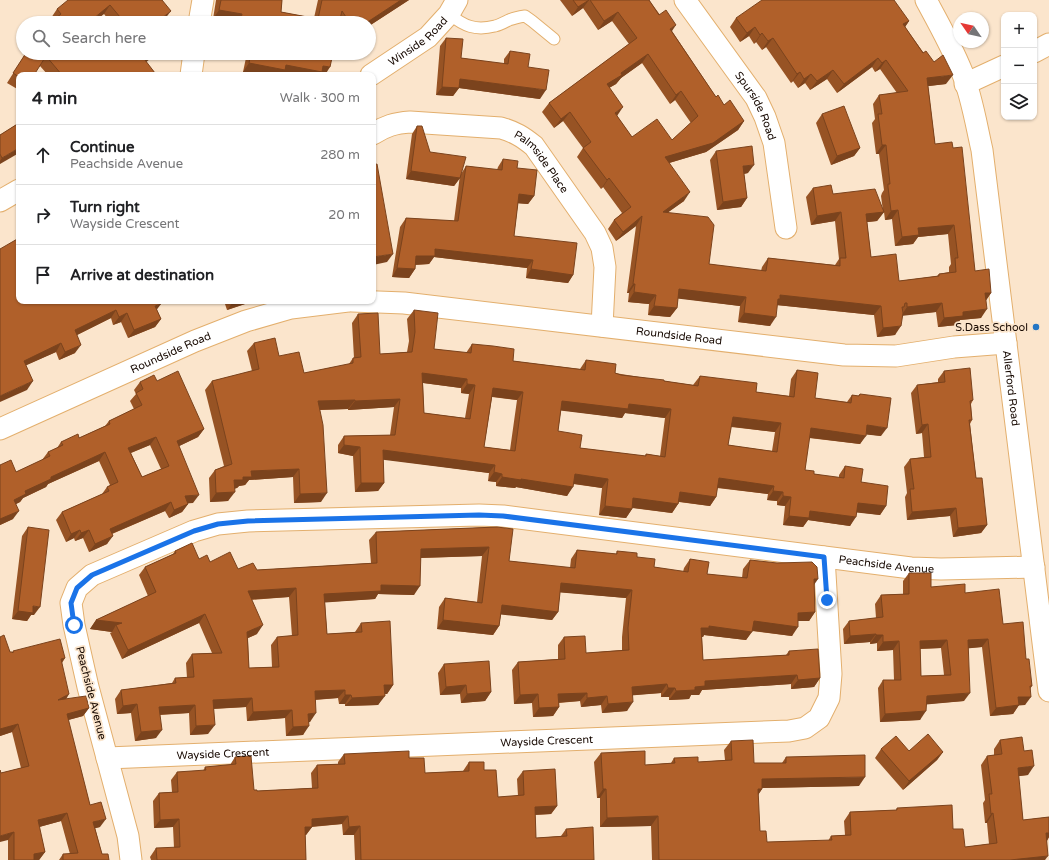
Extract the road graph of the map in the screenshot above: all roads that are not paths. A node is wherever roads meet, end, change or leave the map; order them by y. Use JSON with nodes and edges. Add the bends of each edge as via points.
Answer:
{"nodes":[{"id":1,"x":203,"y":0,"type":"edge"},
{"id":2,"x":685,"y":0,"type":"edge"},
{"id":3,"x":926,"y":0,"type":"edge"},
{"id":4,"x":453,"y":7,"type":"edge"},
{"id":5,"x":200,"y":16,"type":"edge"},
{"id":6,"x":554,"y":39,"type":"dead end"},
{"id":7,"x":1049,"y":44,"type":"edge"},
{"id":8,"x":1037,"y":50,"type":"edge"},
{"id":9,"x":193,"y":60,"type":"edge"},
{"id":10,"x":1001,"y":67,"type":"edge"},
{"id":11,"x":191,"y":72,"type":"edge"},
{"id":12,"x":376,"y":72,"type":"edge"},
{"id":13,"x":966,"y":84,"type":"junction"},
{"id":14,"x":376,"y":132,"type":"edge"},
{"id":15,"x":16,"y":192,"type":"edge"},
{"id":16,"x":0,"y":201,"type":"edge"},
{"id":17,"x":786,"y":228,"type":"dead end"},
{"id":18,"x":376,"y":302,"type":"edge"},
{"id":19,"x":324,"y":304,"type":"edge"},
{"id":20,"x":602,"y":326,"type":"junction"},
{"id":21,"x":1006,"y":343,"type":"junction"},
{"id":22,"x":0,"y":429,"type":"edge"},
{"id":23,"x":824,"y":557,"type":"junction"},
{"id":24,"x":1034,"y":567,"type":"junction"},
{"id":25,"x":1049,"y":691,"type":"edge"},
{"id":26,"x":107,"y":758,"type":"junction"},
{"id":27,"x":131,"y":860,"type":"edge"}],
"edges":[{"from":1,"to":5,"type":"street"},
{"from":2,"to":17,"type":"street","name":"Spurside Road","via":[[756,98],[765,117],[774,143]]},
{"from":3,"to":13,"type":"street","name":"Allerford Road","via":[[943,30]]},
{"from":4,"to":6,"type":"lane","via":[[461,24],[468,27],[496,26],[525,16]]},
{"from":4,"to":12,"type":"street","name":"Winside Road","via":[[428,37]]},
{"from":7,"to":8,"type":"street"},
{"from":9,"to":11,"type":"street"},
{"from":10,"to":13,"type":"street"},
{"from":13,"to":21,"type":"street","name":"Allerford Road","via":[[982,150]]},
{"from":14,"to":20,"type":"street","name":"Palmside Place","via":[[396,123],[410,122],[501,128],[524,137],[534,146],[591,227],[602,248],[605,267]]},
{"from":15,"to":16,"type":"street"},
{"from":18,"to":20,"type":"street","name":"Roundside Road"},
{"from":19,"to":22,"type":"street","name":"Roundside Road","via":[[291,308],[246,321],[195,341]]},
{"from":20,"to":21,"type":"street","name":"Roundside Road","via":[[844,356],[896,356],[954,347]]},
{"from":21,"to":24,"type":"street","name":"Allerford Road"},
{"from":23,"to":24,"type":"street","name":"Peachside Avenue","via":[[911,568]]},
{"from":23,"to":26,"type":"street","name":"Wayside Crescent","via":[[831,674],[829,698],[819,718],[804,728],[773,732]]},
{"from":23,"to":26,"type":"street","name":"Peachside Avenue","via":[[479,515],[218,524],[194,531],[92,575],[77,588],[71,603],[74,625]]},
{"from":24,"to":25,"type":"street","name":"Allerford Road"},
{"from":26,"to":27,"type":"street","name":"Peachside Avenue","via":[[128,836]]}]}
